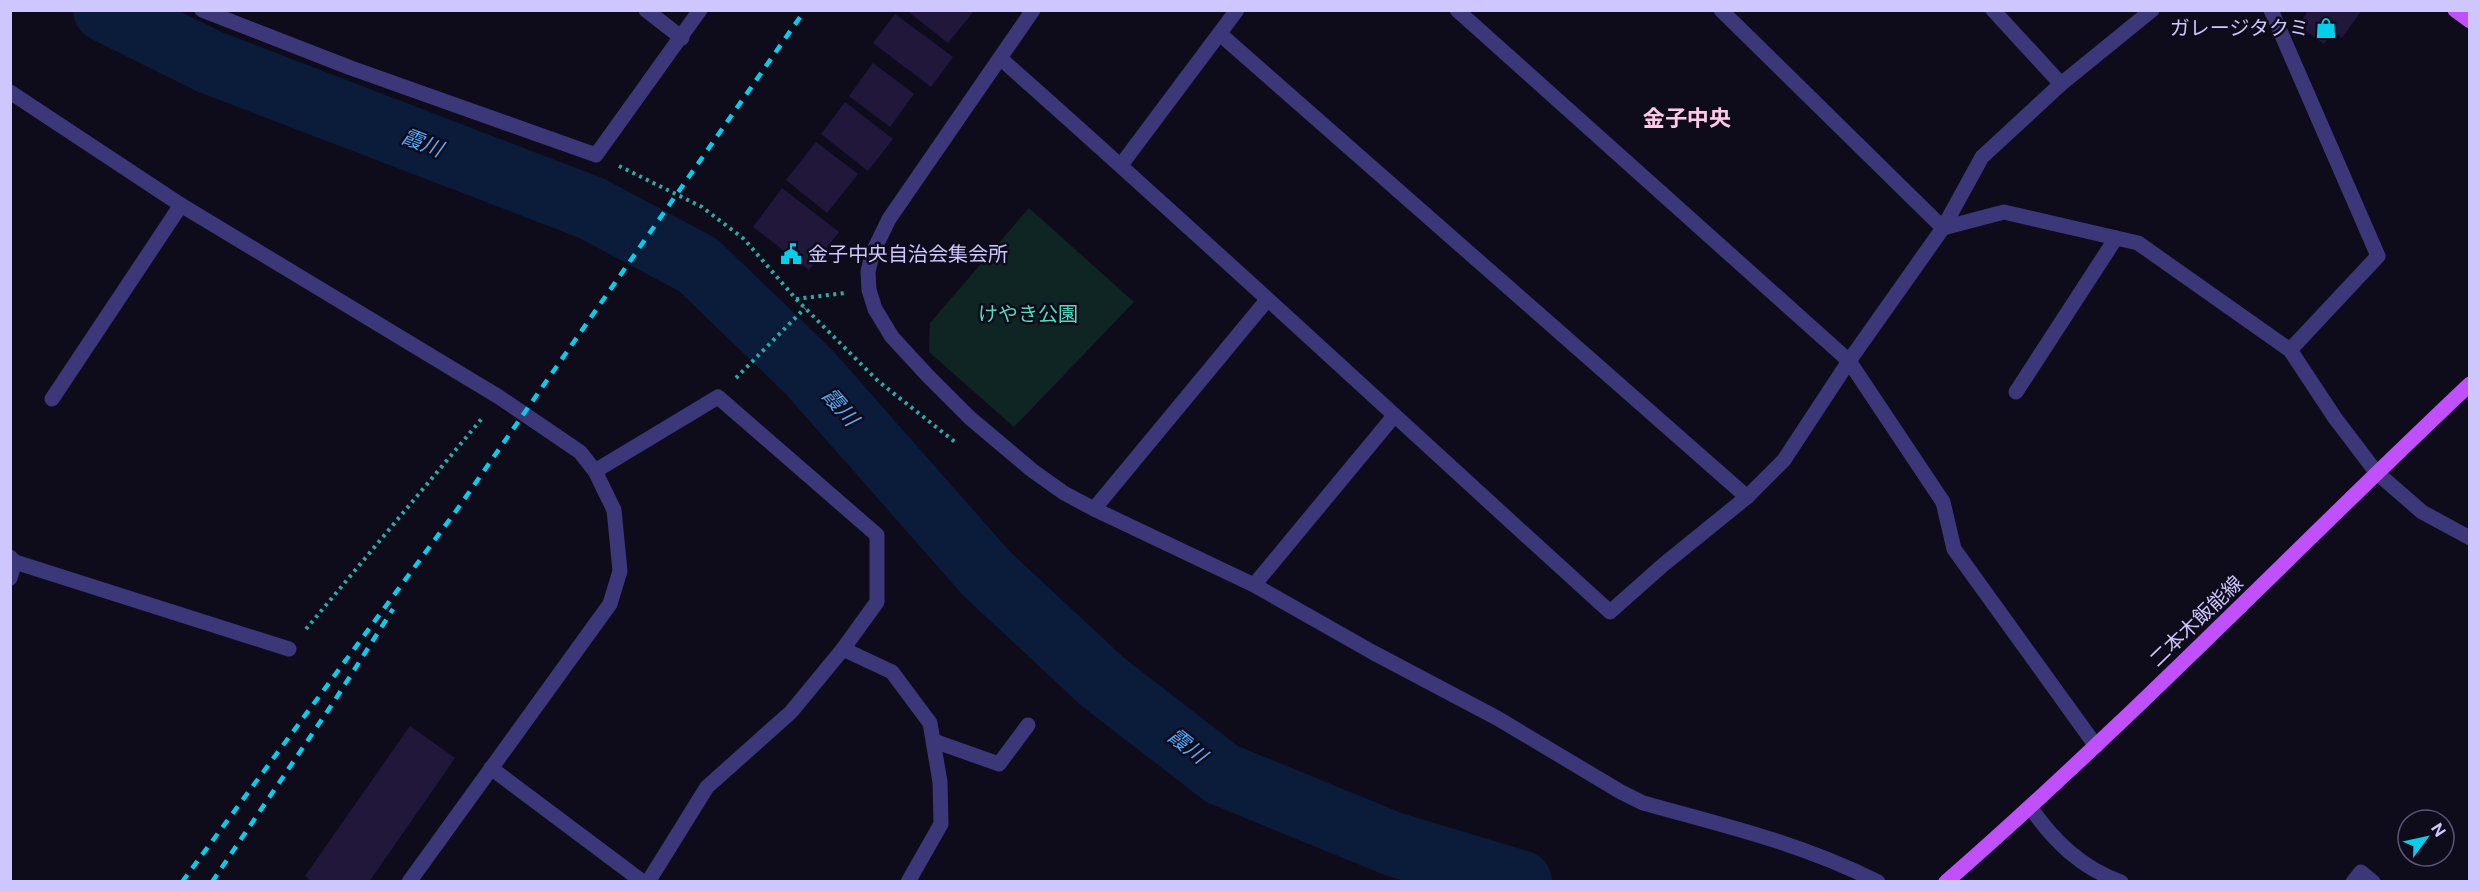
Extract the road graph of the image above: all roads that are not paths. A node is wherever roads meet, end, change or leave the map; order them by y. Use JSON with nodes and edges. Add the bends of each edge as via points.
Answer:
{"nodes":[{"id":1,"x":202,"y":10,"type":"edge"},
{"id":2,"x":646,"y":10,"type":"edge"},
{"id":3,"x":700,"y":10,"type":"edge"},
{"id":4,"x":1033,"y":10,"type":"edge"},
{"id":5,"x":1237,"y":10,"type":"edge"},
{"id":6,"x":1457,"y":10,"type":"edge"},
{"id":7,"x":1721,"y":10,"type":"edge"},
{"id":8,"x":1993,"y":10,"type":"edge"},
{"id":9,"x":2152,"y":10,"type":"edge"},
{"id":10,"x":2271,"y":10,"type":"edge"},
{"id":11,"x":2455,"y":10,"type":"edge"},
{"id":12,"x":2469,"y":21,"type":"edge"},
{"id":13,"x":1220,"y":34,"type":"junction"},
{"id":14,"x":682,"y":38,"type":"junction"},
{"id":15,"x":1000,"y":58,"type":"junction"},
{"id":16,"x":2061,"y":84,"type":"junction"},
{"id":17,"x":10,"y":92,"type":"edge"},
{"id":18,"x":1121,"y":165,"type":"junction"},
{"id":19,"x":181,"y":205,"type":"junction"},
{"id":20,"x":1944,"y":228,"type":"junction"},
{"id":21,"x":2116,"y":238,"type":"junction"},
{"id":22,"x":1267,"y":300,"type":"junction"},
{"id":23,"x":2290,"y":350,"type":"junction"},
{"id":24,"x":1849,"y":361,"type":"junction"},
{"id":25,"x":2469,"y":384,"type":"edge"},
{"id":26,"x":2016,"y":392,"type":"dead end"},
{"id":27,"x":51,"y":399,"type":"dead end"},
{"id":28,"x":1394,"y":416,"type":"junction"},
{"id":29,"x":595,"y":471,"type":"junction"},
{"id":30,"x":2376,"y":472,"type":"junction"},
{"id":31,"x":1746,"y":497,"type":"junction"},
{"id":32,"x":1094,"y":509,"type":"junction"},
{"id":33,"x":2469,"y":538,"type":"edge"},
{"id":34,"x":13,"y":560,"type":"edge"},
{"id":35,"x":10,"y":578,"type":"edge"},
{"id":36,"x":1254,"y":585,"type":"junction"},
{"id":37,"x":289,"y":649,"type":"road end"},
{"id":38,"x":843,"y":649,"type":"junction"},
{"id":39,"x":1028,"y":724,"type":"dead end"},
{"id":40,"x":934,"y":741,"type":"junction"},
{"id":41,"x":2096,"y":746,"type":"junction"},
{"id":42,"x":491,"y":768,"type":"junction"},
{"id":43,"x":2030,"y":807,"type":"junction"},
{"id":44,"x":409,"y":882,"type":"edge"},
{"id":45,"x":643,"y":882,"type":"edge"},
{"id":46,"x":648,"y":882,"type":"edge"},
{"id":47,"x":908,"y":882,"type":"edge"},
{"id":48,"x":1878,"y":882,"type":"edge"},
{"id":49,"x":1946,"y":882,"type":"edge"},
{"id":50,"x":2121,"y":882,"type":"edge"},
{"id":51,"x":2353,"y":882,"type":"edge"},
{"id":52,"x":2373,"y":882,"type":"edge"}],
"edges":[{"from":1,"to":14,"type":"street","via":[[596,155]]},
{"from":2,"to":14,"type":"street"},
{"from":3,"to":14,"type":"street"},
{"from":4,"to":15,"type":"street"},
{"from":5,"to":13,"type":"street"},
{"from":6,"to":24,"type":"street"},
{"from":7,"to":20,"type":"street"},
{"from":8,"to":16,"type":"street"},
{"from":9,"to":16,"type":"street"},
{"from":10,"to":23,"type":"street","via":[[2378,256]]},
{"from":11,"to":12,"type":"main road"},
{"from":13,"to":18,"type":"street"},
{"from":13,"to":31,"type":"street"},
{"from":15,"to":18,"type":"street"},
{"from":15,"to":32,"type":"street","via":[[889,219],[872,254],[869,290],[874,309],[892,337],[936,385],[1033,471]]},
{"from":16,"to":20,"type":"street","via":[[1982,157]]},
{"from":17,"to":19,"type":"street"},
{"from":18,"to":22,"type":"street"},
{"from":19,"to":27,"type":"street"},
{"from":19,"to":29,"type":"street","via":[[499,397],[580,452]]},
{"from":20,"to":21,"type":"street","via":[[2004,212]]},
{"from":20,"to":24,"type":"street"},
{"from":21,"to":23,"type":"street","via":[[2138,243]]},
{"from":21,"to":26,"type":"street"},
{"from":22,"to":28,"type":"street"},
{"from":22,"to":32,"type":"street"},
{"from":23,"to":30,"type":"street"},
{"from":24,"to":31,"type":"street","via":[[1784,460]]},
{"from":24,"to":41,"type":"street","via":[[1943,502],[1954,549]]},
{"from":25,"to":30,"type":"main road","name":"二本木飯能線"},
{"from":28,"to":31,"type":"street","via":[[1610,612]]},
{"from":28,"to":36,"type":"street"},
{"from":29,"to":38,"type":"street","via":[[718,397],[877,534],[877,602]]},
{"from":29,"to":42,"type":"street","via":[[614,510],[620,571],[610,604]]},
{"from":30,"to":33,"type":"street","via":[[2422,512]]},
{"from":30,"to":41,"type":"main road","name":"二本木飯能線"},
{"from":32,"to":36,"type":"street"},
{"from":34,"to":35,"type":"street"},
{"from":34,"to":37,"type":"street"},
{"from":36,"to":48,"type":"street","via":[[1643,803],[1800,847]]},
{"from":38,"to":40,"type":"street","via":[[892,672],[930,723]]},
{"from":38,"to":46,"type":"street","via":[[791,712],[707,787]]},
{"from":39,"to":40,"type":"street","via":[[999,764]]},
{"from":40,"to":47,"type":"street","via":[[941,824]]},
{"from":41,"to":43,"type":"main road","name":"二本木飯能線"},
{"from":42,"to":44,"type":"street"},
{"from":42,"to":45,"type":"street"},
{"from":43,"to":49,"type":"main road","name":"二本木飯能線"},
{"from":43,"to":50,"type":"street","via":[[2048,833],[2073,856]]},
{"from":51,"to":52,"type":"street","via":[[2361,872]]}]}
